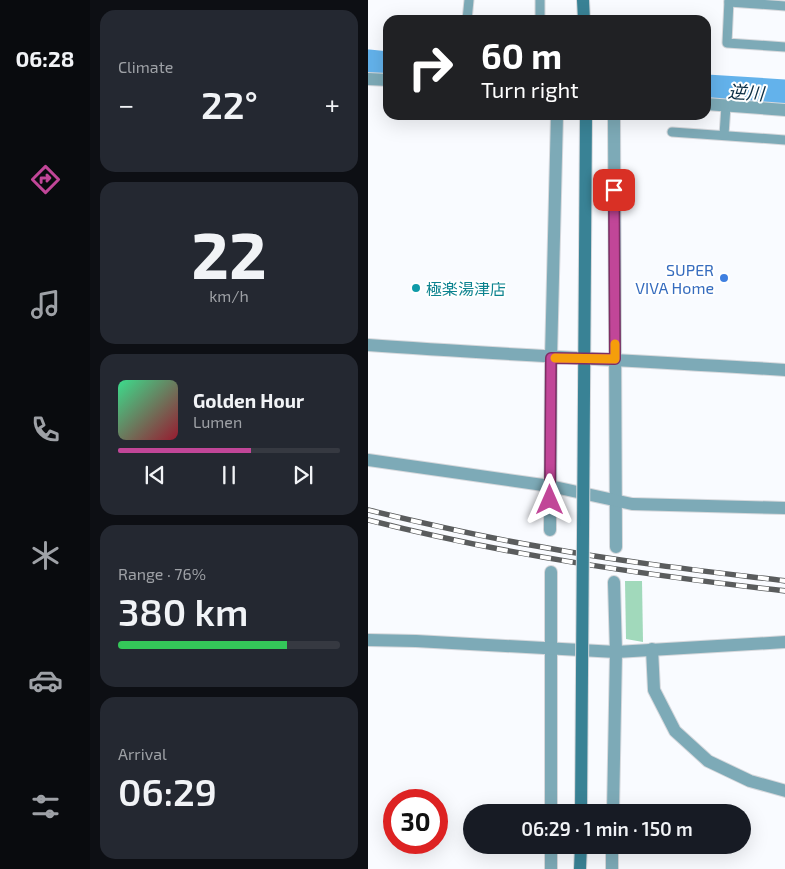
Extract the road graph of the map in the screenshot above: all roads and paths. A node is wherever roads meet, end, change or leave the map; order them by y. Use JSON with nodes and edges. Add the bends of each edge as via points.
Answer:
{"nodes":[{"id":1,"x":468,"y":0,"type":"edge"},
{"id":2,"x":540,"y":0,"type":"edge"},
{"id":3,"x":583,"y":0,"type":"edge"},
{"id":4,"x":729,"y":1,"type":"edge"},
{"id":5,"x":786,"y":6,"type":"edge"},
{"id":6,"x":468,"y":15,"type":"edge"},
{"id":7,"x":540,"y":15,"type":"edge"},
{"id":8,"x":584,"y":15,"type":"edge"},
{"id":9,"x":786,"y":47,"type":"edge"},
{"id":10,"x":368,"y":79,"type":"edge"},
{"id":11,"x":383,"y":80,"type":"edge"},
{"id":12,"x":711,"y":104,"type":"edge"},
{"id":13,"x":726,"y":106,"type":"junction"},
{"id":14,"x":786,"y":110,"type":"edge"},
{"id":15,"x":557,"y":120,"type":"edge"},
{"id":16,"x":586,"y":120,"type":"edge"},
{"id":17,"x":614,"y":120,"type":"edge"},
{"id":18,"x":672,"y":132,"type":"dead end"},
{"id":19,"x":724,"y":135,"type":"junction"},
{"id":20,"x":786,"y":140,"type":"edge"},
{"id":21,"x":368,"y":345,"type":"edge"},
{"id":22,"x":551,"y":358,"type":"junction"},
{"id":23,"x":615,"y":359,"type":"junction"},
{"id":24,"x":786,"y":370,"type":"edge"},
{"id":25,"x":368,"y":460,"type":"edge"},
{"id":26,"x":550,"y":486,"type":"junction"},
{"id":27,"x":617,"y":501,"type":"junction"},
{"id":28,"x":786,"y":508,"type":"edge"},
{"id":29,"x":550,"y":530,"type":"dead end"},
{"id":30,"x":616,"y":547,"type":"dead end"},
{"id":31,"x":551,"y":572,"type":"dead end"},
{"id":32,"x":614,"y":582,"type":"dead end"},
{"id":33,"x":368,"y":640,"type":"edge"},
{"id":34,"x":786,"y":642,"type":"edge"},
{"id":35,"x":652,"y":649,"type":"junction"},
{"id":36,"x":551,"y":650,"type":"junction"},
{"id":37,"x":616,"y":652,"type":"junction"},
{"id":38,"x":786,"y":792,"type":"edge"},
{"id":39,"x":551,"y":804,"type":"edge"},
{"id":40,"x":581,"y":804,"type":"edge"},
{"id":41,"x":613,"y":804,"type":"edge"},
{"id":42,"x":551,"y":854,"type":"edge"},
{"id":43,"x":581,"y":854,"type":"edge"},
{"id":44,"x":612,"y":854,"type":"edge"},
{"id":45,"x":551,"y":869,"type":"edge"},
{"id":46,"x":580,"y":869,"type":"edge"},
{"id":47,"x":612,"y":869,"type":"edge"}],
"edges":[{"from":1,"to":6,"type":"lane"},
{"from":2,"to":7,"type":"lane"},
{"from":3,"to":8,"type":"street"},
{"from":4,"to":5,"type":"lane"},
{"from":4,"to":9,"type":"lane","via":[[728,42]]},
{"from":10,"to":11,"type":"street"},
{"from":12,"to":13,"type":"street"},
{"from":13,"to":14,"type":"street"},
{"from":13,"to":19,"type":"lane"},
{"from":15,"to":22,"type":"street"},
{"from":16,"to":40,"type":"street","bridge":true},
{"from":17,"to":23,"type":"street"},
{"from":18,"to":19,"type":"lane"},
{"from":19,"to":20,"type":"lane"},
{"from":21,"to":22,"type":"street"},
{"from":22,"to":23,"type":"street"},
{"from":22,"to":26,"type":"street"},
{"from":23,"to":24,"type":"street"},
{"from":23,"to":27,"type":"street"},
{"from":25,"to":26,"type":"street"},
{"from":26,"to":27,"type":"street"},
{"from":26,"to":29,"type":"street"},
{"from":27,"to":28,"type":"street","via":[[673,506]]},
{"from":27,"to":30,"type":"street"},
{"from":31,"to":36,"type":"street"},
{"from":32,"to":37,"type":"street"},
{"from":33,"to":36,"type":"street"},
{"from":34,"to":35,"type":"street"},
{"from":35,"to":37,"type":"street"},
{"from":35,"to":38,"type":"street","via":[[654,690],[675,731],[708,761],[750,781]]},
{"from":36,"to":37,"type":"street"},
{"from":36,"to":39,"type":"street"},
{"from":37,"to":41,"type":"street"},
{"from":42,"to":45,"type":"street"},
{"from":43,"to":46,"type":"street"},
{"from":44,"to":47,"type":"street"}]}
